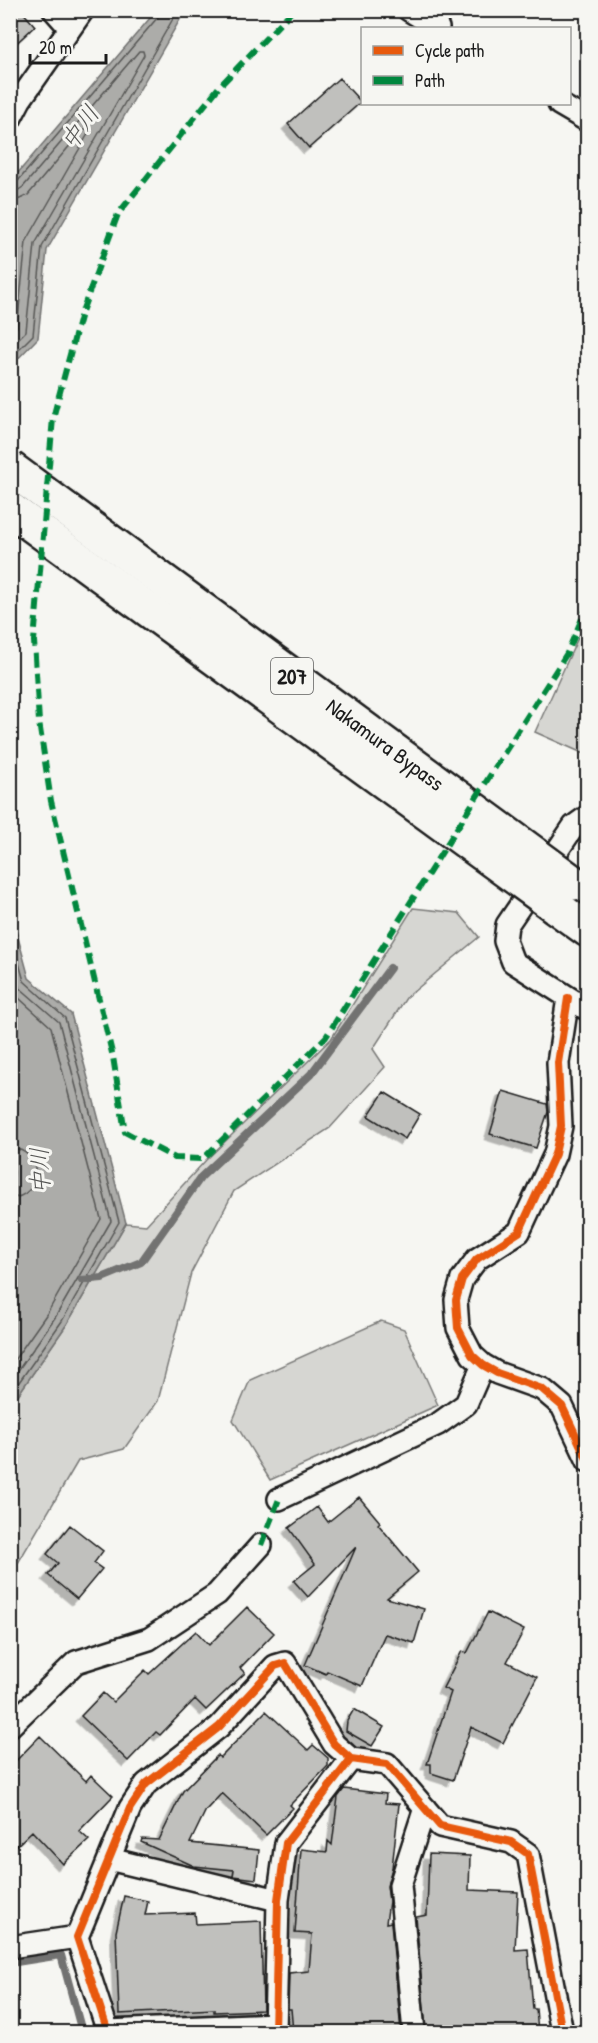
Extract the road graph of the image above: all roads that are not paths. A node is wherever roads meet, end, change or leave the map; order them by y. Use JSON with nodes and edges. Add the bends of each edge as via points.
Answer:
{"nodes":[{"id":1,"x":54,"y":10,"type":"edge"},
{"id":2,"x":83,"y":10,"type":"edge"},
{"id":3,"x":409,"y":10,"type":"edge"},
{"id":4,"x":436,"y":27,"type":"edge"},
{"id":5,"x":70,"y":28,"type":"junction"},
{"id":6,"x":561,"y":105,"type":"edge"},
{"id":7,"x":10,"y":119,"type":"edge"},
{"id":8,"x":588,"y":121,"type":"edge"},
{"id":9,"x":10,"y":468,"type":"edge"},
{"id":10,"x":10,"y":508,"type":"edge"},
{"id":11,"x":588,"y":816,"type":"edge"},
{"id":12,"x":573,"y":894,"type":"edge"},
{"id":13,"x":588,"y":930,"type":"edge"},
{"id":14,"x":568,"y":998,"type":"junction"},
{"id":15,"x":588,"y":1010,"type":"edge"},
{"id":16,"x":483,"y":1365,"type":"junction"},
{"id":17,"x":588,"y":1461,"type":"edge"},
{"id":18,"x":279,"y":1499,"type":"dead end"},
{"id":19,"x":261,"y":1545,"type":"dead end"},
{"id":20,"x":10,"y":1726,"type":"edge"},
{"id":21,"x":351,"y":1759,"type":"junction"},
{"id":22,"x":425,"y":1808,"type":"junction"},
{"id":23,"x":109,"y":1859,"type":"junction"},
{"id":24,"x":278,"y":1900,"type":"junction"},
{"id":25,"x":77,"y":1937,"type":"junction"},
{"id":26,"x":10,"y":1947,"type":"edge"},
{"id":27,"x":275,"y":2028,"type":"edge"},
{"id":28,"x":108,"y":2032,"type":"edge"},
{"id":29,"x":414,"y":2032,"type":"edge"},
{"id":30,"x":562,"y":2032,"type":"edge"}],
"edges":[{"from":1,"to":5,"type":"street"},
{"from":2,"to":5,"type":"street"},
{"from":3,"to":4,"type":"street"},
{"from":5,"to":7,"type":"street"},
{"from":6,"to":8,"type":"street"},
{"from":9,"to":12,"type":"highway","name":"Nakamura Bypass","number":"207","bridge":true},
{"from":10,"to":12,"type":"highway","name":"Nakamura Bypass","number":"207","bridge":true},
{"from":11,"to":14,"type":"street","via":[[574,826],[507,925],[505,941],[513,962]]},
{"from":12,"to":13,"type":"highway","name":"Nakamura Bypass","number":"207"},
{"from":14,"to":15,"type":"street"},
{"from":14,"to":16,"type":"street","via":[[558,1063],[561,1126],[555,1154],[519,1232],[477,1259],[462,1279],[456,1300],[458,1328],[472,1355]]},
{"from":16,"to":17,"type":"street","via":[[497,1374],[542,1389],[562,1406]]},
{"from":16,"to":18,"type":"street","via":[[466,1404],[438,1424]]},
{"from":19,"to":20,"type":"street","via":[[217,1594],[148,1639],[76,1662]]},
{"from":21,"to":22,"type":"street","via":[[387,1764]]},
{"from":21,"to":23,"type":"street","via":[[334,1744],[285,1663],[274,1666],[219,1727],[146,1784],[130,1808]]},
{"from":21,"to":24,"type":"street","via":[[286,1843]]},
{"from":22,"to":29,"type":"street","via":[[400,1885]]},
{"from":22,"to":30,"type":"street","via":[[440,1826],[511,1842],[528,1854]]},
{"from":23,"to":24,"type":"street"},
{"from":23,"to":25,"type":"street"},
{"from":24,"to":27,"type":"street"},
{"from":25,"to":26,"type":"street"},
{"from":25,"to":28,"type":"street"},
{"from":27,"to":28,"type":"street"}]}
